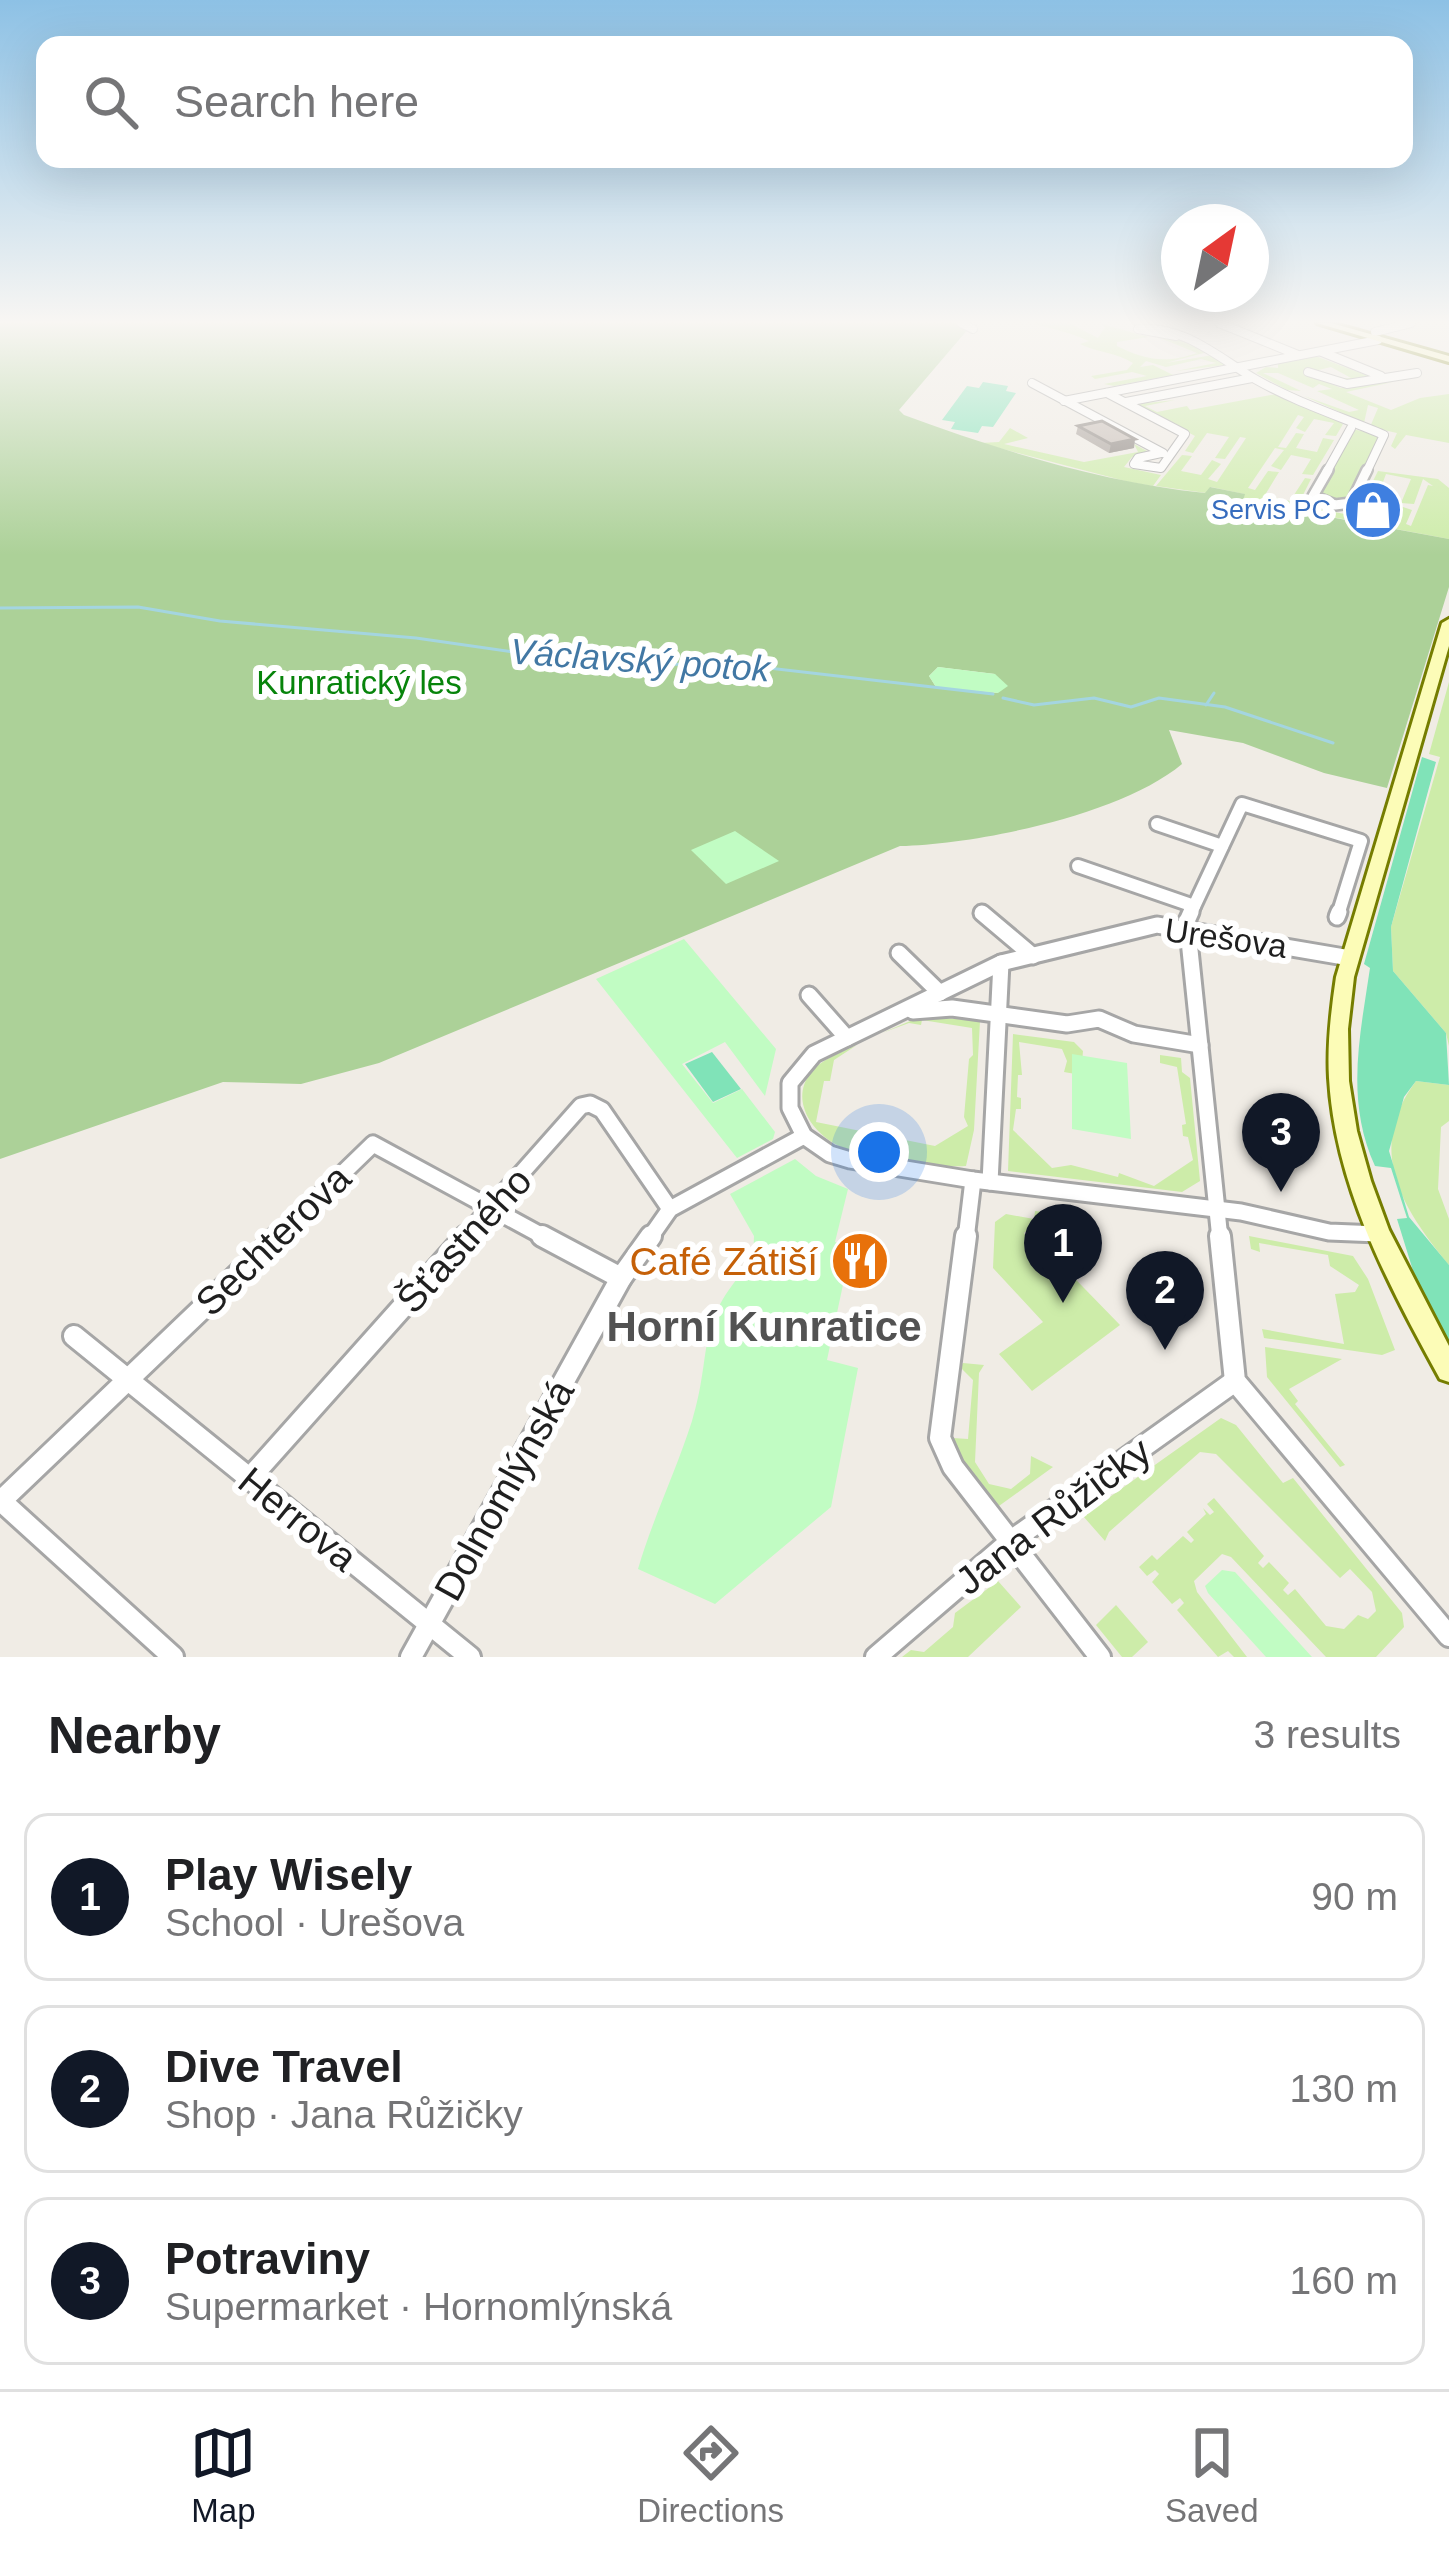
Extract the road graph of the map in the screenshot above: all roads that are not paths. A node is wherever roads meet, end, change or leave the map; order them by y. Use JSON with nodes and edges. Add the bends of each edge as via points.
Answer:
{"nodes":[{"id":1,"x":1064,"y":400,"type":"edge"},
{"id":2,"x":1121,"y":400,"type":"edge"},
{"id":3,"x":1134,"y":400,"type":"edge"},
{"id":4,"x":1302,"y":400,"type":"edge"},
{"id":5,"x":1125,"y":402,"type":"junction"},
{"id":6,"x":1342,"y":418,"type":"junction"},
{"id":7,"x":1351,"y":428,"type":"junction"},
{"id":8,"x":1371,"y":429,"type":"junction"},
{"id":9,"x":1449,"y":623,"type":"edge"},
{"id":10,"x":1156,"y":824,"type":"dead end"},
{"id":11,"x":1222,"y":846,"type":"junction"},
{"id":12,"x":1078,"y":866,"type":"dead end"},
{"id":13,"x":1194,"y":905,"type":"junction"},
{"id":14,"x":982,"y":913,"type":"dead end"},
{"id":15,"x":1337,"y":916,"type":"dead end"},
{"id":16,"x":1187,"y":928,"type":"junction"},
{"id":17,"x":899,"y":953,"type":"dead end"},
{"id":18,"x":1033,"y":956,"type":"junction"},
{"id":19,"x":1350,"y":958,"type":"junction"},
{"id":20,"x":1001,"y":963,"type":"junction"},
{"id":21,"x":940,"y":993,"type":"junction"},
{"id":22,"x":809,"y":995,"type":"dead end"},
{"id":23,"x":1000,"y":1013,"type":"junction"},
{"id":24,"x":890,"y":1018,"type":"junction"},
{"id":25,"x":847,"y":1038,"type":"junction"},
{"id":26,"x":1200,"y":1045,"type":"junction"},
{"id":27,"x":804,"y":1136,"type":"junction"},
{"id":28,"x":982,"y":1181,"type":"junction"},
{"id":29,"x":494,"y":1209,"type":"junction"},
{"id":30,"x":670,"y":1209,"type":"junction"},
{"id":31,"x":1217,"y":1209,"type":"junction"},
{"id":32,"x":1378,"y":1234,"type":"junction"},
{"id":33,"x":621,"y":1278,"type":"junction"},
{"id":34,"x":74,"y":1336,"type":"dead end"},
{"id":35,"x":1449,"y":1370,"type":"edge"},
{"id":36,"x":126,"y":1381,"type":"junction"},
{"id":37,"x":1235,"y":1381,"type":"junction"},
{"id":38,"x":249,"y":1479,"type":"junction"},
{"id":39,"x":1,"y":1501,"type":"edge"},
{"id":40,"x":1011,"y":1541,"type":"junction"},
{"id":41,"x":429,"y":1625,"type":"junction"},
{"id":42,"x":1449,"y":1636,"type":"edge"},
{"id":43,"x":173,"y":1657,"type":"edge"},
{"id":44,"x":411,"y":1657,"type":"edge"},
{"id":45,"x":470,"y":1657,"type":"edge"},
{"id":46,"x":875,"y":1657,"type":"edge"},
{"id":47,"x":1100,"y":1657,"type":"edge"}],
"edges":[{"from":1,"to":5,"type":"street","via":[[1165,453],[1185,434]]},
{"from":2,"to":5,"type":"street"},
{"from":3,"to":5,"type":"street"},
{"from":4,"to":6,"type":"street"},
{"from":6,"to":7,"type":"street"},
{"from":6,"to":8,"type":"street"},
{"from":7,"to":8,"type":"street"},
{"from":7,"to":8,"type":"street","via":[[1313,496],[1320,502],[1351,503],[1385,436]]},
{"from":9,"to":19,"type":"street"},
{"from":10,"to":11,"type":"street"},
{"from":11,"to":13,"type":"street"},
{"from":11,"to":15,"type":"street","via":[[1242,804],[1361,842]]},
{"from":12,"to":13,"type":"street"},
{"from":13,"to":16,"type":"street"},
{"from":14,"to":18,"type":"street"},
{"from":16,"to":18,"type":"street","name":"Urešova","via":[[1157,925]]},
{"from":16,"to":19,"type":"street","name":"Urešova"},
{"from":16,"to":26,"type":"street"},
{"from":17,"to":21,"type":"street"},
{"from":18,"to":20,"type":"street","name":"Urešova"},
{"from":19,"to":32,"type":"street","via":[[1336,1078]]},
{"from":20,"to":21,"type":"street","name":"Urešova"},
{"from":20,"to":23,"type":"street"},
{"from":21,"to":24,"type":"street","name":"Urešova"},
{"from":22,"to":25,"type":"street"},
{"from":23,"to":24,"type":"street","via":[[925,1008]]},
{"from":23,"to":26,"type":"street","via":[[1067,1024],[1100,1019]]},
{"from":23,"to":28,"type":"street"},
{"from":24,"to":25,"type":"street","name":"Urešova"},
{"from":25,"to":27,"type":"street","name":"Urešova","via":[[814,1054],[790,1082],[790,1108]]},
{"from":26,"to":31,"type":"street"},
{"from":27,"to":28,"type":"street","via":[[850,1160]]},
{"from":27,"to":30,"type":"street","name":"Dolnomlýnská"},
{"from":28,"to":31,"type":"street"},
{"from":28,"to":40,"type":"street","via":[[940,1438]]},
{"from":29,"to":30,"type":"street","name":"Šťastného","via":[[590,1103]]},
{"from":29,"to":33,"type":"street","name":"Sechterova"},
{"from":29,"to":36,"type":"street","name":"Sechterova","via":[[373,1144]]},
{"from":29,"to":38,"type":"street","name":"Šťastného"},
{"from":30,"to":33,"type":"street","name":"Dolnomlýnská"},
{"from":31,"to":32,"type":"street"},
{"from":31,"to":37,"type":"street"},
{"from":32,"to":35,"type":"street"},
{"from":33,"to":41,"type":"street","name":"Dolnomlýnská"},
{"from":34,"to":36,"type":"street"},
{"from":36,"to":38,"type":"street","name":"Herrova"},
{"from":36,"to":39,"type":"street","name":"Sechterova"},
{"from":37,"to":40,"type":"street","name":"Jana Růžičky"},
{"from":37,"to":42,"type":"street"},
{"from":38,"to":41,"type":"street","name":"Herrova"},
{"from":39,"to":43,"type":"street"},
{"from":40,"to":46,"type":"street","name":"Jana Růžičky"},
{"from":40,"to":47,"type":"street"},
{"from":41,"to":44,"type":"street","name":"Dolnomlýnská"},
{"from":41,"to":45,"type":"street","name":"Herrova"}]}
